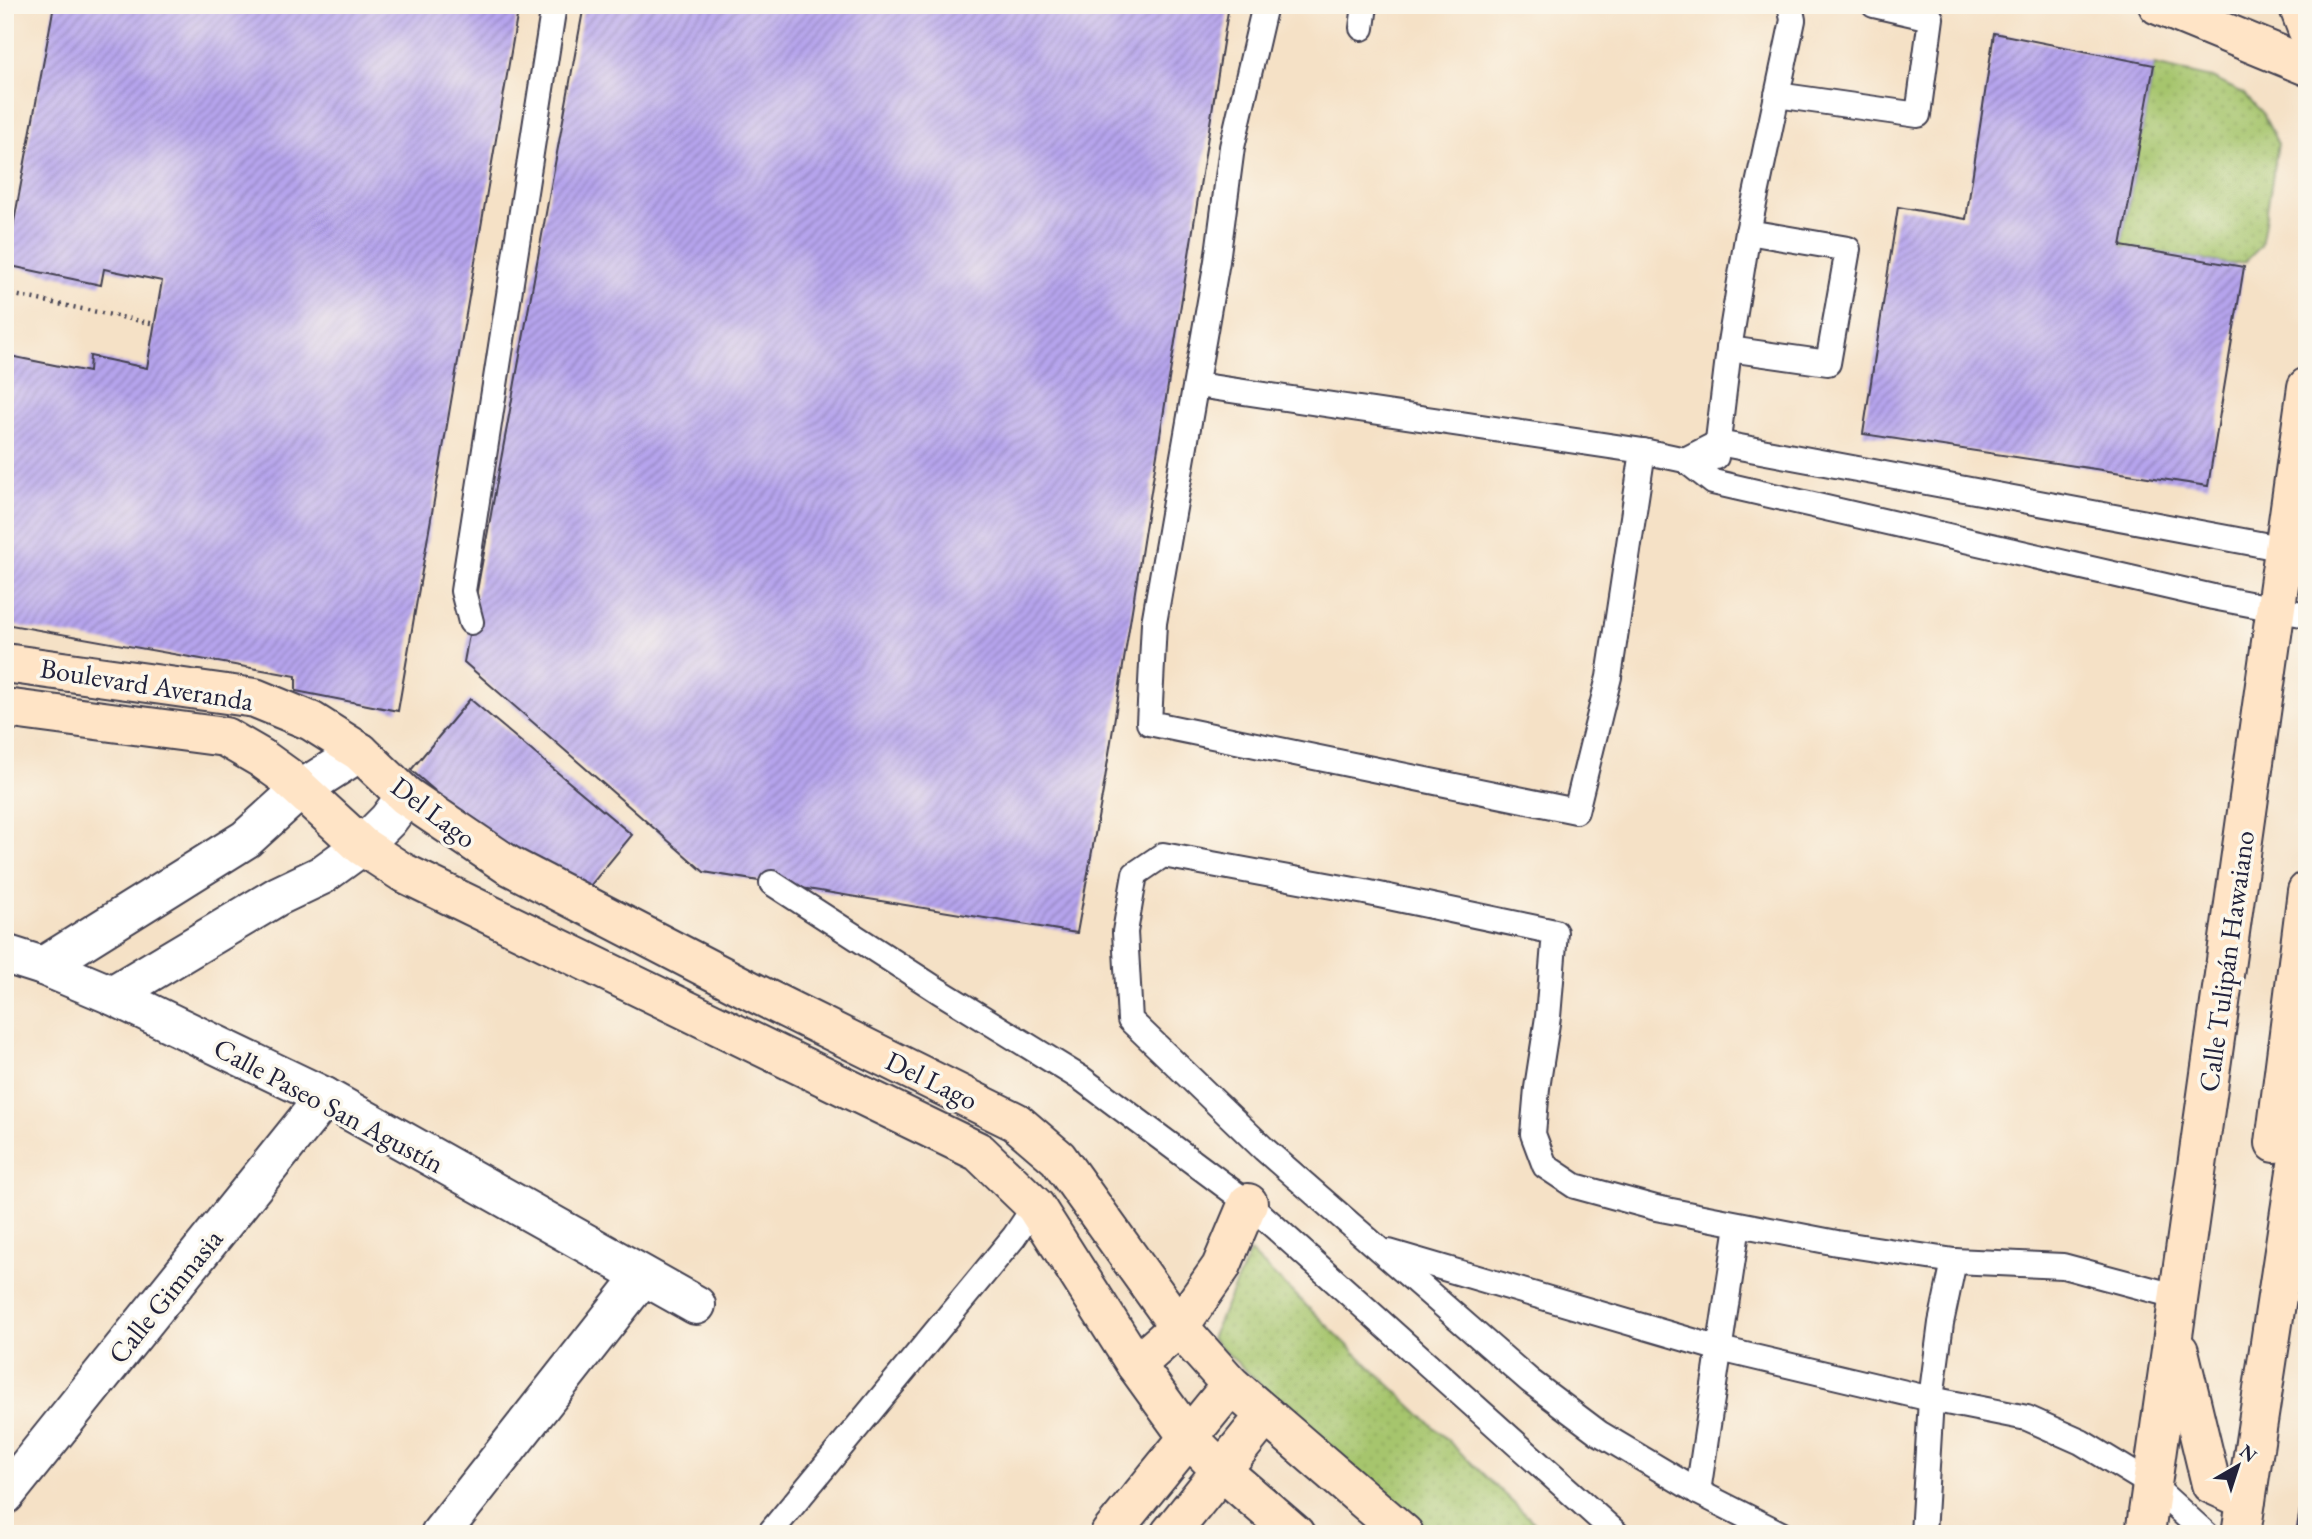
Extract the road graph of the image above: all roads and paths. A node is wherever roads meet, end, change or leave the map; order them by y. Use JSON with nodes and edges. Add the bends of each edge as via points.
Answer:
{"nodes":[{"id":1,"x":554,"y":5,"type":"edge"},
{"id":2,"x":1265,"y":5,"type":"edge"},
{"id":3,"x":1874,"y":5,"type":"edge"},
{"id":4,"x":2158,"y":5,"type":"edge"},
{"id":5,"x":2298,"y":5,"type":"edge"},
{"id":6,"x":1796,"y":10,"type":"edge"},
{"id":7,"x":2307,"y":29,"type":"edge"},
{"id":8,"x":2307,"y":66,"type":"edge"},
{"id":9,"x":1777,"y":95,"type":"junction"},
{"id":10,"x":1748,"y":232,"type":"junction"},
{"id":11,"x":5,"y":293,"type":"edge"},
{"id":12,"x":155,"y":324,"type":"dead end"},
{"id":13,"x":1729,"y":349,"type":"junction"},
{"id":14,"x":1197,"y":385,"type":"junction"},
{"id":15,"x":2307,"y":387,"type":"edge"},
{"id":16,"x":1718,"y":443,"type":"junction"},
{"id":17,"x":1643,"y":451,"type":"junction"},
{"id":18,"x":1685,"y":460,"type":"junction"},
{"id":19,"x":1713,"y":482,"type":"junction"},
{"id":20,"x":2295,"y":550,"type":"edge"},
{"id":21,"x":2291,"y":612,"type":"edge"},
{"id":22,"x":471,"y":622,"type":"dead end"},
{"id":23,"x":5,"y":663,"type":"edge"},
{"id":24,"x":5,"y":708,"type":"edge"},
{"id":25,"x":360,"y":752,"type":"junction"},
{"id":26,"x":300,"y":790,"type":"junction"},
{"id":27,"x":406,"y":796,"type":"junction"},
{"id":28,"x":362,"y":846,"type":"junction"},
{"id":29,"x":508,"y":865,"type":"junction"},
{"id":30,"x":772,"y":883,"type":"dead end"},
{"id":31,"x":2307,"y":891,"type":"edge"},
{"id":32,"x":480,"y":912,"type":"junction"},
{"id":33,"x":5,"y":954,"type":"edge"},
{"id":34,"x":43,"y":966,"type":"junction"},
{"id":35,"x":112,"y":995,"type":"junction"},
{"id":36,"x":325,"y":1097,"type":"junction"},
{"id":37,"x":2307,"y":1099,"type":"edge"},
{"id":38,"x":1248,"y":1203,"type":"junction"},
{"id":39,"x":1035,"y":1206,"type":"junction"},
{"id":40,"x":1738,"y":1225,"type":"junction"},
{"id":41,"x":1380,"y":1249,"type":"junction"},
{"id":42,"x":1954,"y":1261,"type":"junction"},
{"id":43,"x":643,"y":1276,"type":"junction"},
{"id":44,"x":695,"y":1306,"type":"dead end"},
{"id":45,"x":2176,"y":1313,"type":"junction"},
{"id":46,"x":2274,"y":1316,"type":"junction"},
{"id":47,"x":1179,"y":1327,"type":"junction"},
{"id":48,"x":1720,"y":1349,"type":"junction"},
{"id":49,"x":1136,"y":1365,"type":"junction"},
{"id":50,"x":1231,"y":1385,"type":"junction"},
{"id":51,"x":1931,"y":1398,"type":"junction"},
{"id":52,"x":1266,"y":1415,"type":"junction"},
{"id":53,"x":1188,"y":1437,"type":"junction"},
{"id":54,"x":1221,"y":1470,"type":"junction"},
{"id":55,"x":2152,"y":1485,"type":"junction"},
{"id":56,"x":1698,"y":1492,"type":"junction"},
{"id":57,"x":5,"y":1495,"type":"edge"},
{"id":58,"x":2243,"y":1517,"type":"edge"},
{"id":59,"x":440,"y":1534,"type":"edge"},
{"id":60,"x":769,"y":1534,"type":"edge"},
{"id":61,"x":1110,"y":1534,"type":"edge"},
{"id":62,"x":1170,"y":1534,"type":"edge"},
{"id":63,"x":1296,"y":1534,"type":"edge"},
{"id":64,"x":1404,"y":1534,"type":"edge"},
{"id":65,"x":1617,"y":1534,"type":"edge"},
{"id":66,"x":1781,"y":1534,"type":"edge"},
{"id":67,"x":1923,"y":1534,"type":"edge"},
{"id":68,"x":2146,"y":1534,"type":"edge"},
{"id":69,"x":2206,"y":1534,"type":"edge"}],
"edges":[{"from":1,"to":22,"type":"lane","via":[[463,591]]},
{"from":2,"to":14,"type":"lane","via":[[1232,147]]},
{"from":3,"to":9,"type":"lane","via":[[1931,18],[1918,115]]},
{"from":4,"to":8,"type":"street"},
{"from":5,"to":7,"type":"street"},
{"from":6,"to":9,"type":"lane"},
{"from":9,"to":10,"type":"lane"},
{"from":10,"to":13,"type":"lane"},
{"from":10,"to":13,"type":"lane","via":[[1848,249],[1828,363]]},
{"from":11,"to":12,"type":"path"},
{"from":13,"to":16,"type":"lane"},
{"from":14,"to":17,"type":"lane"},
{"from":14,"to":17,"type":"lane","via":[[1154,623],[1149,723],[1576,811],[1609,677]]},
{"from":15,"to":20,"type":"street","name":"Calle Tulipán Hawaiano"},
{"from":16,"to":18,"type":"lane"},
{"from":16,"to":19,"type":"lane"},
{"from":16,"to":20,"type":"lane"},
{"from":17,"to":18,"type":"lane"},
{"from":18,"to":19,"type":"lane"},
{"from":19,"to":21,"type":"lane"},
{"from":20,"to":21,"type":"street","name":"Calle Tulipán Hawaiano"},
{"from":21,"to":45,"type":"street","name":"Calle Tulipán Hawaiano"},
{"from":23,"to":25,"type":"street","name":"Boulevard Averanda","via":[[255,698],[311,721]]},
{"from":24,"to":26,"type":"street","name":"Boulevard Averanda","via":[[225,737],[261,758]]},
{"from":25,"to":26,"type":"street"},
{"from":25,"to":27,"type":"street","name":"Del Lago"},
{"from":26,"to":28,"type":"street","name":"Del Lago"},
{"from":26,"to":34,"type":"street","via":[[246,839]]},
{"from":27,"to":28,"type":"street"},
{"from":27,"to":29,"type":"street","name":"Del Lago"},
{"from":28,"to":32,"type":"street","name":"Del Lago"},
{"from":28,"to":35,"type":"street","via":[[322,875]]},
{"from":29,"to":32,"type":"street"},
{"from":29,"to":47,"type":"street","name":"Del Lago","via":[[1016,1122],[1058,1158]]},
{"from":30,"to":38,"type":"lane","via":[[1082,1079]]},
{"from":31,"to":46,"type":"street","via":[[2265,1217]]},
{"from":32,"to":39,"type":"street","name":"Del Lago","via":[[979,1152]]},
{"from":33,"to":34,"type":"street","name":"Calle Paseo San Agustín"},
{"from":34,"to":35,"type":"street","name":"Calle Paseo San Agustín"},
{"from":35,"to":36,"type":"street","name":"Calle Paseo San Agustín"},
{"from":36,"to":43,"type":"street","name":"Calle Paseo San Agustín"},
{"from":36,"to":57,"type":"street","name":"Calle Gimnasia"},
{"from":37,"to":46,"type":"street"},
{"from":38,"to":47,"type":"street","via":[[1221,1267]]},
{"from":38,"to":65,"type":"lane"},
{"from":39,"to":49,"type":"street","name":"Del Lago"},
{"from":39,"to":60,"type":"lane"},
{"from":40,"to":41,"type":"lane","via":[[1575,1186],[1545,1166],[1533,1134],[1555,932],[1163,855],[1135,874],[1125,932],[1130,1020],[1264,1149]]},
{"from":40,"to":42,"type":"lane"},
{"from":40,"to":48,"type":"lane"},
{"from":41,"to":48,"type":"lane"},
{"from":41,"to":56,"type":"lane","via":[[1539,1388],[1598,1433]]},
{"from":42,"to":45,"type":"lane","via":[[2063,1266]]},
{"from":42,"to":51,"type":"lane"},
{"from":43,"to":44,"type":"street","name":"Calle Paseo San Agustín"},
{"from":43,"to":59,"type":"street"},
{"from":45,"to":55,"type":"street","name":"Calle Tulipán Hawaiano"},
{"from":45,"to":58,"type":"street","via":[[2211,1483]]},
{"from":46,"to":58,"type":"street"},
{"from":47,"to":49,"type":"street"},
{"from":47,"to":50,"type":"street","name":"Del Lago"},
{"from":48,"to":51,"type":"lane"},
{"from":48,"to":56,"type":"lane"},
{"from":49,"to":53,"type":"street","name":"Del Lago"},
{"from":50,"to":52,"type":"street","name":"Del Lago"},
{"from":50,"to":53,"type":"street"},
{"from":51,"to":55,"type":"lane","via":[[2027,1418],[2081,1442]]},
{"from":51,"to":67,"type":"lane"},
{"from":52,"to":54,"type":"street"},
{"from":52,"to":64,"type":"street","name":"Del Lago"},
{"from":53,"to":54,"type":"street","name":"Del Lago"},
{"from":53,"to":61,"type":"street"},
{"from":54,"to":62,"type":"street"},
{"from":54,"to":63,"type":"street","name":"Del Lago"},
{"from":55,"to":68,"type":"street","name":"Calle Tulipán Hawaiano"},
{"from":55,"to":69,"type":"lane"},
{"from":56,"to":66,"type":"lane"}]}
